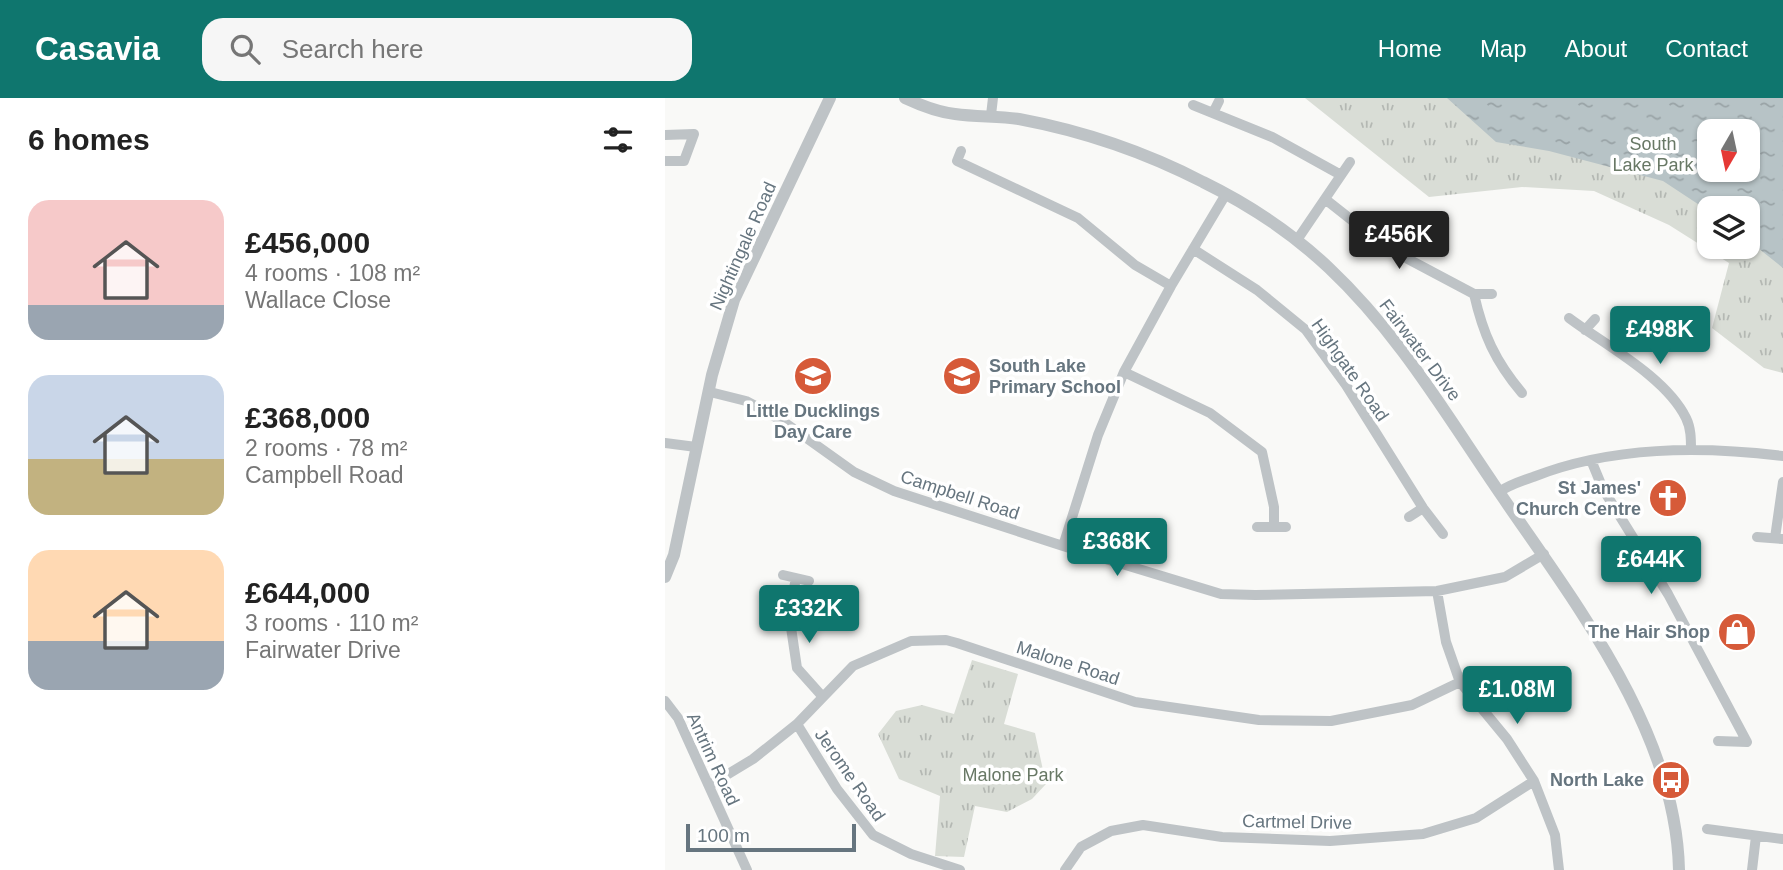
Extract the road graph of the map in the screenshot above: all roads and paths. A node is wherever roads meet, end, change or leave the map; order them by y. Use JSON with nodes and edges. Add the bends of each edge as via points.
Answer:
{"nodes":[{"id":1,"x":830,"y":98,"type":"edge"},
{"id":2,"x":905,"y":98,"type":"edge"},
{"id":3,"x":993,"y":98,"type":"edge"},
{"id":4,"x":1219,"y":101,"type":"dead end"},
{"id":5,"x":1193,"y":105,"type":"dead end"},
{"id":6,"x":1213,"y":113,"type":"junction"},
{"id":7,"x":991,"y":115,"type":"junction"},
{"id":8,"x":665,"y":135,"type":"edge"},
{"id":9,"x":961,"y":151,"type":"dead end"},
{"id":10,"x":665,"y":161,"type":"edge"},
{"id":11,"x":1350,"y":162,"type":"dead end"},
{"id":12,"x":1341,"y":175,"type":"junction"},
{"id":13,"x":1226,"y":194,"type":"junction"},
{"id":14,"x":1325,"y":199,"type":"junction"},
{"id":15,"x":1297,"y":240,"type":"junction"},
{"id":16,"x":1193,"y":249,"type":"junction"},
{"id":17,"x":1171,"y":286,"type":"junction"},
{"id":18,"x":1475,"y":294,"type":"junction"},
{"id":19,"x":1493,"y":294,"type":"dead end"},
{"id":20,"x":1569,"y":318,"type":"dead end"},
{"id":21,"x":1595,"y":319,"type":"dead end"},
{"id":22,"x":1585,"y":330,"type":"junction"},
{"id":23,"x":1124,"y":372,"type":"junction"},
{"id":24,"x":710,"y":392,"type":"junction"},
{"id":25,"x":1522,"y":393,"type":"dead end"},
{"id":26,"x":665,"y":443,"type":"edge"},
{"id":27,"x":696,"y":447,"type":"junction"},
{"id":28,"x":1691,"y":450,"type":"junction"},
{"id":29,"x":1783,"y":456,"type":"edge"},
{"id":30,"x":1591,"y":460,"type":"junction"},
{"id":31,"x":1783,"y":482,"type":"edge"},
{"id":32,"x":1499,"y":492,"type":"junction"},
{"id":33,"x":1423,"y":509,"type":"junction"},
{"id":34,"x":1409,"y":517,"type":"dead end"},
{"id":35,"x":1257,"y":527,"type":"dead end"},
{"id":36,"x":1274,"y":527,"type":"junction"},
{"id":37,"x":1286,"y":527,"type":"dead end"},
{"id":38,"x":1443,"y":534,"type":"dead end"},
{"id":39,"x":1757,"y":537,"type":"dead end"},
{"id":40,"x":1779,"y":538,"type":"edge"},
{"id":41,"x":1063,"y":546,"type":"junction"},
{"id":42,"x":1544,"y":554,"type":"junction"},
{"id":43,"x":783,"y":575,"type":"dead end"},
{"id":44,"x":665,"y":576,"type":"edge"},
{"id":45,"x":796,"y":578,"type":"junction"},
{"id":46,"x":809,"y":581,"type":"dead end"},
{"id":47,"x":1437,"y":591,"type":"junction"},
{"id":48,"x":1460,"y":682,"type":"junction"},
{"id":49,"x":822,"y":696,"type":"junction"},
{"id":50,"x":665,"y":701,"type":"edge"},
{"id":51,"x":797,"y":724,"type":"junction"},
{"id":52,"x":1719,"y":741,"type":"dead end"},
{"id":53,"x":1534,"y":781,"type":"junction"},
{"id":54,"x":710,"y":785,"type":"junction"},
{"id":55,"x":1707,"y":829,"type":"dead end"},
{"id":56,"x":1756,"y":836,"type":"junction"},
{"id":57,"x":1783,"y":839,"type":"edge"},
{"id":58,"x":747,"y":870,"type":"edge"},
{"id":59,"x":960,"y":870,"type":"edge"},
{"id":60,"x":1065,"y":870,"type":"edge"},
{"id":61,"x":1559,"y":870,"type":"edge"},
{"id":62,"x":1679,"y":870,"type":"edge"},
{"id":63,"x":1752,"y":870,"type":"edge"}],
"edges":[{"from":1,"to":24,"type":"street","name":"Nightingale Road","via":[[734,300]]},
{"from":2,"to":7,"type":"street","name":"Fairwater Drive","via":[[953,114]]},
{"from":3,"to":7,"type":"street"},
{"from":4,"to":6,"type":"street"},
{"from":5,"to":6,"type":"street"},
{"from":6,"to":12,"type":"street","via":[[1272,137]]},
{"from":7,"to":13,"type":"street","name":"Fairwater Drive","via":[[1123,147]]},
{"from":8,"to":10,"type":"street","via":[[695,133],[684,161]]},
{"from":9,"to":17,"type":"street","via":[[957,161],[1079,218],[1135,265]]},
{"from":11,"to":12,"type":"street"},
{"from":12,"to":14,"type":"street"},
{"from":13,"to":15,"type":"street","name":"Fairwater Drive"},
{"from":13,"to":16,"type":"street"},
{"from":14,"to":15,"type":"street"},
{"from":14,"to":18,"type":"street","via":[[1408,259]]},
{"from":15,"to":32,"type":"street","name":"Fairwater Drive","via":[[1385,327]]},
{"from":16,"to":17,"type":"street"},
{"from":16,"to":33,"type":"street","name":"Highgate Road","via":[[1257,289],[1306,330]]},
{"from":17,"to":23,"type":"street"},
{"from":18,"to":19,"type":"street"},
{"from":18,"to":25,"type":"street","via":[[1482,329]]},
{"from":20,"to":22,"type":"street"},
{"from":21,"to":22,"type":"street"},
{"from":22,"to":28,"type":"street","via":[[1625,357],[1677,403],[1687,420]]},
{"from":23,"to":36,"type":"street","via":[[1210,413],[1262,452]]},
{"from":23,"to":41,"type":"street","via":[[1098,435]]},
{"from":24,"to":27,"type":"street","name":"Nightingale Road"},
{"from":24,"to":41,"type":"street","name":"Campbell Road","via":[[763,410],[854,472],[894,491]]},
{"from":26,"to":27,"type":"street"},
{"from":27,"to":44,"type":"street","name":"Nightingale Road","via":[[674,555]]},
{"from":28,"to":29,"type":"street"},
{"from":28,"to":30,"type":"street"},
{"from":30,"to":32,"type":"street","via":[[1544,472]]},
{"from":30,"to":52,"type":"street","via":[[1603,489],[1668,594],[1747,742]]},
{"from":31,"to":40,"type":"street"},
{"from":32,"to":42,"type":"street","name":"Fairwater Drive"},
{"from":33,"to":34,"type":"street"},
{"from":33,"to":38,"type":"street","name":"Highgate Road"},
{"from":35,"to":36,"type":"street"},
{"from":36,"to":37,"type":"street"},
{"from":39,"to":40,"type":"street"},
{"from":41,"to":47,"type":"street","name":"Campbell Road","via":[[1221,594]]},
{"from":42,"to":47,"type":"street","name":"Campbell Road","via":[[1506,578]]},
{"from":42,"to":62,"type":"street","name":"Fairwater Drive","via":[[1617,673],[1648,735],[1667,788]]},
{"from":43,"to":45,"type":"street"},
{"from":45,"to":46,"type":"street"},
{"from":45,"to":49,"type":"street","via":[[789,614],[797,668]]},
{"from":47,"to":48,"type":"street","via":[[1446,642]]},
{"from":48,"to":49,"type":"street","name":"Malone Road","via":[[1412,705],[1331,721],[1259,720],[1135,702],[946,640],[911,641],[853,666]]},
{"from":48,"to":53,"type":"street","via":[[1507,739]]},
{"from":49,"to":51,"type":"street","name":"Malone Road"},
{"from":50,"to":54,"type":"street","name":"Antrim Road"},
{"from":51,"to":54,"type":"street","name":"Malone Road"},
{"from":51,"to":59,"type":"street","name":"Jerome Road","via":[[837,789],[873,835]]},
{"from":53,"to":60,"type":"street","name":"Cartmel Drive","via":[[1476,818],[1423,834],[1330,841],[1222,837],[1143,825],[1111,831],[1081,846]]},
{"from":53,"to":61,"type":"street","via":[[1555,835]]},
{"from":54,"to":58,"type":"street","name":"Antrim Road"},
{"from":55,"to":56,"type":"street"},
{"from":56,"to":57,"type":"street"},
{"from":56,"to":63,"type":"street"}]}
